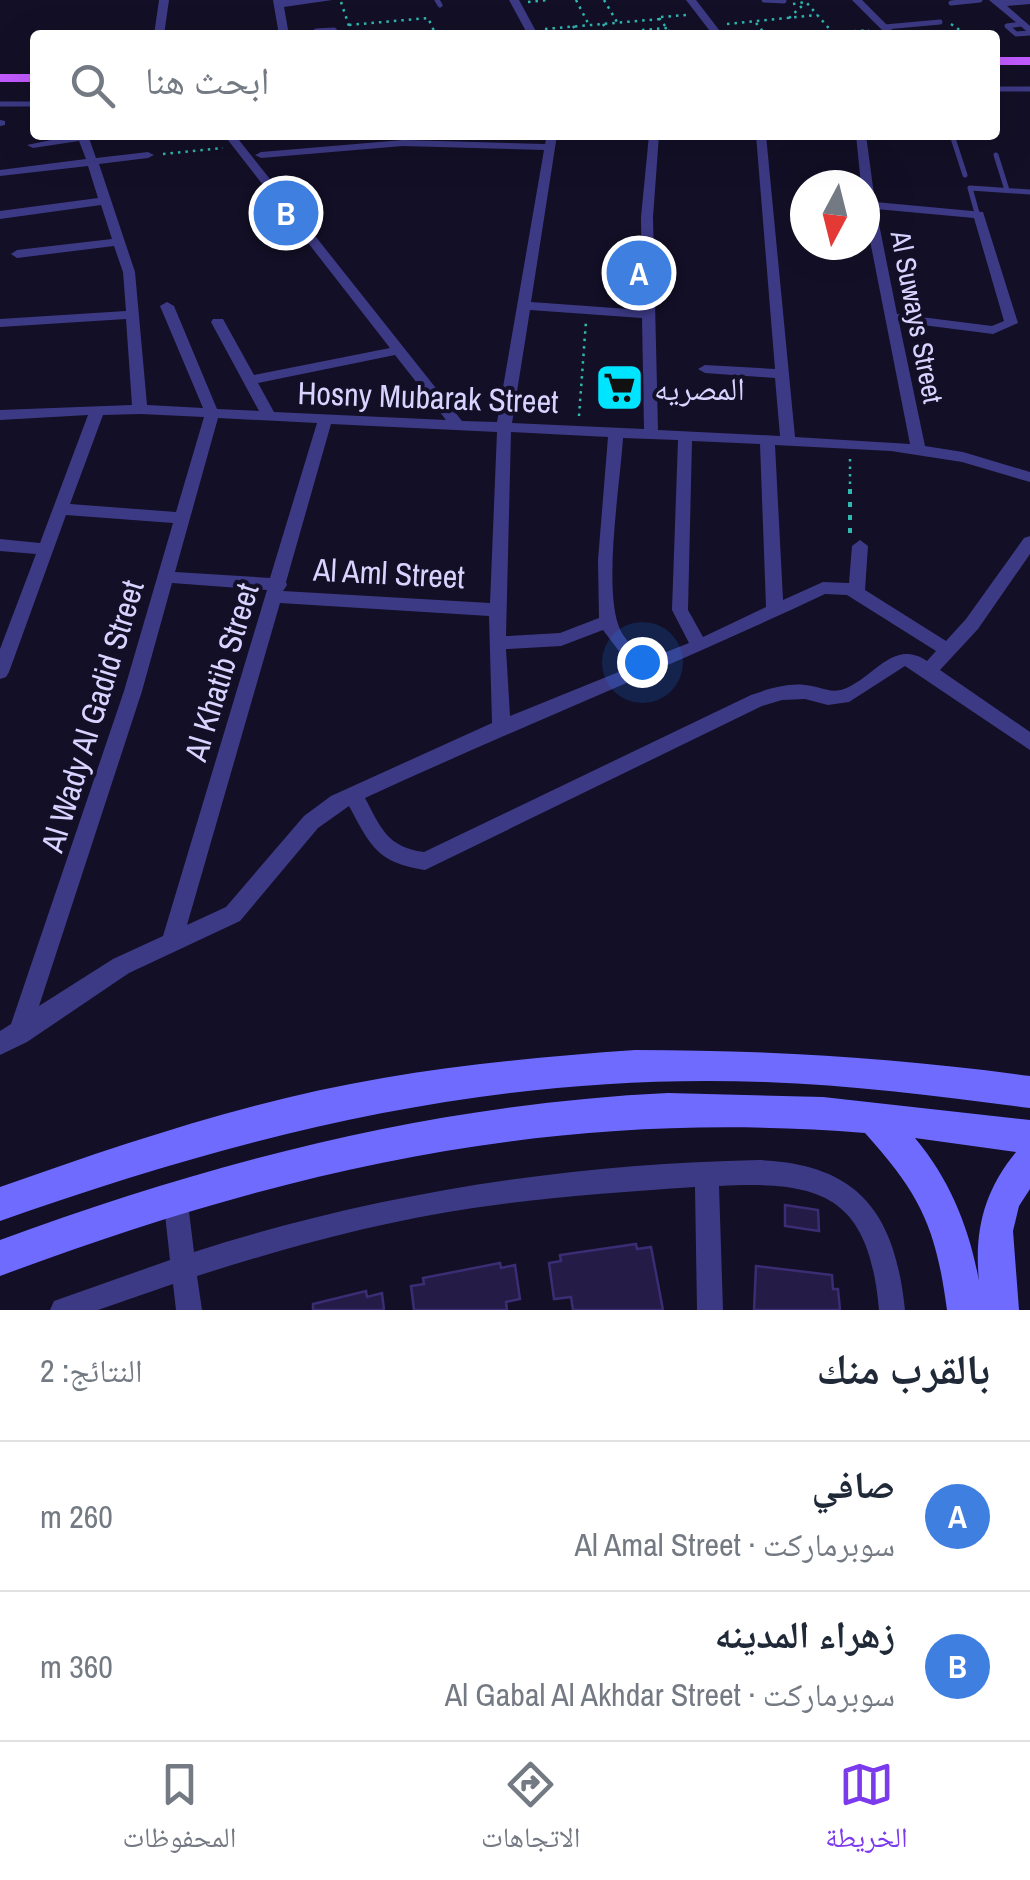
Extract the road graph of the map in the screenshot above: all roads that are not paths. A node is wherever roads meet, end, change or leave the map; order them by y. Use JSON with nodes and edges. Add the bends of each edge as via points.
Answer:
{"nodes":[{"id":1,"x":164,"y":0,"type":"edge"},
{"id":2,"x":326,"y":0,"type":"edge"},
{"id":3,"x":514,"y":0,"type":"edge"},
{"id":4,"x":691,"y":0,"type":"edge"},
{"id":5,"x":764,"y":0,"type":"edge"},
{"id":6,"x":857,"y":0,"type":"edge"},
{"id":7,"x":980,"y":0,"type":"edge"},
{"id":8,"x":784,"y":1,"type":"edge"},
{"id":9,"x":1030,"y":1,"type":"edge"},
{"id":10,"x":278,"y":2,"type":"edge"},
{"id":11,"x":773,"y":2,"type":"edge"},
{"id":12,"x":950,"y":2,"type":"edge"},
{"id":13,"x":996,"y":2,"type":"edge"},
{"id":14,"x":940,"y":22,"type":"road end"},
{"id":15,"x":160,"y":30,"type":"edge"},
{"id":16,"x":283,"y":30,"type":"edge"},
{"id":17,"x":531,"y":30,"type":"edge"},
{"id":18,"x":714,"y":30,"type":"edge"},
{"id":19,"x":887,"y":30,"type":"edge"},
{"id":20,"x":1027,"y":30,"type":"edge"},
{"id":21,"x":1000,"y":60,"type":"edge"},
{"id":22,"x":1030,"y":60,"type":"edge"},
{"id":23,"x":0,"y":66,"type":"edge"},
{"id":24,"x":30,"y":66,"type":"edge"},
{"id":25,"x":1000,"y":72,"type":"edge"},
{"id":26,"x":1030,"y":72,"type":"edge"},
{"id":27,"x":0,"y":78,"type":"edge"},
{"id":28,"x":30,"y":78,"type":"edge"},
{"id":29,"x":1000,"y":89,"type":"edge"},
{"id":30,"x":1030,"y":89,"type":"edge"},
{"id":31,"x":0,"y":104,"type":"edge"},
{"id":32,"x":30,"y":104,"type":"edge"},
{"id":33,"x":61,"y":140,"type":"edge"},
{"id":34,"x":84,"y":140,"type":"edge"},
{"id":35,"x":654,"y":140,"type":"edge"},
{"id":36,"x":761,"y":140,"type":"edge"},
{"id":37,"x":862,"y":140,"type":"edge"},
{"id":38,"x":954,"y":140,"type":"edge"},
{"id":39,"x":233,"y":141,"type":"edge"},
{"id":40,"x":551,"y":141,"type":"edge"},
{"id":41,"x":34,"y":145,"type":"dead end"},
{"id":42,"x":996,"y":155,"type":"dead end"},
{"id":43,"x":148,"y":156,"type":"road end"},
{"id":44,"x":261,"y":156,"type":"dead end"},
{"id":45,"x":90,"y":161,"type":"junction"},
{"id":46,"x":865,"y":170,"type":"edge"},
{"id":47,"x":0,"y":173,"type":"edge"},
{"id":48,"x":965,"y":174,"type":"dead end"},
{"id":49,"x":1007,"y":190,"type":"junction"},
{"id":50,"x":1030,"y":192,"type":"edge"},
{"id":51,"x":104,"y":202,"type":"junction"},
{"id":52,"x":880,"y":206,"type":"edge"},
{"id":53,"x":976,"y":213,"type":"junction"},
{"id":54,"x":0,"y":215,"type":"edge"},
{"id":55,"x":119,"y":242,"type":"junction"},
{"id":56,"x":17,"y":254,"type":"dead end"},
{"id":57,"x":880,"y":256,"type":"edge"},
{"id":58,"x":167,"y":306,"type":"dead end"},
{"id":59,"x":525,"y":306,"type":"junction"},
{"id":60,"x":134,"y":314,"type":"junction"},
{"id":61,"x":648,"y":314,"type":"junction"},
{"id":62,"x":893,"y":317,"type":"junction"},
{"id":63,"x":218,"y":322,"type":"dead end"},
{"id":64,"x":0,"y":323,"type":"edge"},
{"id":65,"x":399,"y":350,"type":"junction"},
{"id":66,"x":705,"y":369,"type":"dead end"},
{"id":67,"x":782,"y":374,"type":"junction"},
{"id":68,"x":251,"y":380,"type":"junction"},
{"id":69,"x":98,"y":409,"type":"junction"},
{"id":70,"x":140,"y":410,"type":"junction"},
{"id":71,"x":212,"y":413,"type":"junction"},
{"id":72,"x":0,"y":415,"type":"edge"},
{"id":73,"x":270,"y":417,"type":"junction"},
{"id":74,"x":325,"y":420,"type":"junction"},
{"id":75,"x":458,"y":425,"type":"junction"},
{"id":76,"x":504,"y":427,"type":"junction"},
{"id":77,"x":616,"y":433,"type":"junction"},
{"id":78,"x":651,"y":435,"type":"junction"},
{"id":79,"x":685,"y":437,"type":"junction"},
{"id":80,"x":767,"y":440,"type":"junction"},
{"id":81,"x":788,"y":442,"type":"junction"},
{"id":82,"x":918,"y":449,"type":"junction"},
{"id":83,"x":1030,"y":477,"type":"edge"},
{"id":84,"x":61,"y":509,"type":"junction"},
{"id":85,"x":182,"y":518,"type":"junction"},
{"id":86,"x":1030,"y":542,"type":"edge"},
{"id":87,"x":0,"y":545,"type":"edge"},
{"id":88,"x":860,"y":546,"type":"road end"},
{"id":89,"x":46,"y":549,"type":"junction"},
{"id":90,"x":167,"y":577,"type":"junction"},
{"id":91,"x":277,"y":591,"type":"junction"},
{"id":92,"x":856,"y":593,"type":"junction"},
{"id":93,"x":498,"y":610,"type":"junction"},
{"id":94,"x":775,"y":612,"type":"junction"},
{"id":95,"x":608,"y":621,"type":"junction"},
{"id":96,"x":8,"y":631,"type":"edge"},
{"id":97,"x":497,"y":643,"type":"junction"},
{"id":98,"x":700,"y":646,"type":"junction"},
{"id":99,"x":948,"y":650,"type":"junction"},
{"id":100,"x":643,"y":668,"type":"junction"},
{"id":101,"x":0,"y":672,"type":"edge"},
{"id":102,"x":928,"y":672,"type":"junction"},
{"id":103,"x":500,"y":727,"type":"junction"},
{"id":104,"x":1030,"y":742,"type":"edge"},
{"id":105,"x":353,"y":795,"type":"junction"},
{"id":106,"x":172,"y":942,"type":"junction"},
{"id":107,"x":19,"y":1034,"type":"junction"},
{"id":108,"x":0,"y":1044,"type":"edge"},
{"id":109,"x":722,"y":1062,"type":"junction"},
{"id":110,"x":1030,"y":1092,"type":"edge"},
{"id":111,"x":727,"y":1110,"type":"junction"},
{"id":112,"x":874,"y":1118,"type":"junction"},
{"id":113,"x":1030,"y":1137,"type":"edge"},
{"id":114,"x":1030,"y":1162,"type":"edge"},
{"id":115,"x":707,"y":1175,"type":"junction"},
{"id":116,"x":174,"y":1196,"type":"junction"},
{"id":117,"x":0,"y":1204,"type":"edge"},
{"id":118,"x":0,"y":1258,"type":"edge"},
{"id":119,"x":184,"y":1266,"type":"junction"},
{"id":120,"x":64,"y":1310,"type":"edge"},
{"id":121,"x":190,"y":1310,"type":"edge"},
{"id":122,"x":710,"y":1310,"type":"edge"},
{"id":123,"x":892,"y":1310,"type":"edge"},
{"id":124,"x":966,"y":1310,"type":"edge"},
{"id":125,"x":1001,"y":1310,"type":"edge"}],
"edges":[{"from":1,"to":15,"type":"street"},
{"from":2,"to":10,"type":"street"},
{"from":3,"to":17,"type":"street"},
{"from":4,"to":18,"type":"street"},
{"from":5,"to":11,"type":"lane"},
{"from":6,"to":19,"type":"street"},
{"from":7,"to":12,"type":"lane"},
{"from":8,"to":11,"type":"lane"},
{"from":9,"to":13,"type":"street"},
{"from":10,"to":16,"type":"street"},
{"from":13,"to":20,"type":"street"},
{"from":14,"to":19,"type":"lane"},
{"from":21,"to":22,"type":"main road"},
{"from":23,"to":24,"type":"main road"},
{"from":25,"to":26,"type":"main road"},
{"from":27,"to":28,"type":"main road"},
{"from":29,"to":30,"type":"lane"},
{"from":31,"to":32,"type":"lane"},
{"from":33,"to":41,"type":"street"},
{"from":34,"to":45,"type":"street"},
{"from":35,"to":61,"type":"street"},
{"from":36,"to":67,"type":"street"},
{"from":37,"to":46,"type":"street","name":"Al Suways Street"},
{"from":38,"to":48,"type":"lane"},
{"from":39,"to":65,"type":"street"},
{"from":40,"to":44,"type":"street","via":[[404,143]]},
{"from":40,"to":59,"type":"street"},
{"from":42,"to":49,"type":"lane"},
{"from":43,"to":45,"type":"street"},
{"from":45,"to":47,"type":"street"},
{"from":45,"to":51,"type":"street"},
{"from":49,"to":50,"type":"lane"},
{"from":49,"to":53,"type":"lane","via":[[970,188]]},
{"from":51,"to":54,"type":"street"},
{"from":51,"to":55,"type":"street"},
{"from":52,"to":53,"type":"street"},
{"from":53,"to":62,"type":"street","via":[[1011,323],[993,330]]},
{"from":55,"to":56,"type":"street"},
{"from":55,"to":60,"type":"street"},
{"from":57,"to":62,"type":"street","name":"Al Suways Street"},
{"from":58,"to":71,"type":"street"},
{"from":59,"to":61,"type":"street"},
{"from":59,"to":76,"type":"street"},
{"from":60,"to":64,"type":"street"},
{"from":60,"to":70,"type":"street"},
{"from":61,"to":78,"type":"street"},
{"from":62,"to":82,"type":"street","name":"Al Suways Street"},
{"from":63,"to":68,"type":"street"},
{"from":65,"to":68,"type":"street"},
{"from":65,"to":75,"type":"street"},
{"from":66,"to":67,"type":"street"},
{"from":67,"to":81,"type":"street"},
{"from":68,"to":73,"type":"street"},
{"from":69,"to":70,"type":"street","name":"Hosny Mubarak Street"},
{"from":69,"to":72,"type":"street","name":"Hosny Mubarak Street"},
{"from":69,"to":84,"type":"street"},
{"from":70,"to":71,"type":"street","name":"Hosny Mubarak Street"},
{"from":71,"to":73,"type":"street","name":"Hosny Mubarak Street"},
{"from":71,"to":85,"type":"street","name":"Al Wady Al Gadid Street"},
{"from":73,"to":74,"type":"street","name":"Hosny Mubarak Street"},
{"from":74,"to":75,"type":"street","name":"Hosny Mubarak Street"},
{"from":74,"to":91,"type":"street","name":"Al Khatib Street"},
{"from":75,"to":76,"type":"street","name":"Hosny Mubarak Street"},
{"from":76,"to":77,"type":"street","name":"Hosny Mubarak Street"},
{"from":76,"to":93,"type":"street"},
{"from":77,"to":78,"type":"street","name":"Hosny Mubarak Street"},
{"from":77,"to":95,"type":"street"},
{"from":78,"to":79,"type":"street","name":"Hosny Mubarak Street"},
{"from":79,"to":80,"type":"street","name":"Hosny Mubarak Street"},
{"from":79,"to":98,"type":"street","via":[[680,610]]},
{"from":80,"to":81,"type":"street","name":"Hosny Mubarak Street"},
{"from":80,"to":94,"type":"street"},
{"from":81,"to":82,"type":"street","name":"Hosny Mubarak Street"},
{"from":82,"to":83,"type":"street","name":"Hosny Mubarak Street"},
{"from":84,"to":85,"type":"street"},
{"from":84,"to":89,"type":"street"},
{"from":85,"to":90,"type":"street","name":"Al Wady Al Gadid Street"},
{"from":86,"to":99,"type":"street"},
{"from":87,"to":89,"type":"street"},
{"from":88,"to":92,"type":"street"},
{"from":89,"to":96,"type":"street"},
{"from":90,"to":91,"type":"street","name":"Al Aml Street"},
{"from":90,"to":107,"type":"street","name":"Al Wady Al Gadid Street"},
{"from":91,"to":93,"type":"street","name":"Al Aml Street"},
{"from":91,"to":106,"type":"street","name":"Al Khatib Street"},
{"from":92,"to":94,"type":"street","via":[[823,588]]},
{"from":92,"to":99,"type":"street"},
{"from":93,"to":97,"type":"street"},
{"from":94,"to":98,"type":"street"},
{"from":95,"to":97,"type":"street","via":[[561,639]]},
{"from":95,"to":100,"type":"street","via":[[618,643]]},
{"from":96,"to":101,"type":"street"},
{"from":97,"to":103,"type":"street"},
{"from":98,"to":100,"type":"street"},
{"from":99,"to":102,"type":"street"},
{"from":100,"to":103,"type":"street"},
{"from":102,"to":104,"type":"street"},
{"from":102,"to":105,"type":"street","via":[[902,660],[849,695],[782,693],[756,700],[425,861],[400,860],[384,850]]},
{"from":103,"to":105,"type":"street"},
{"from":105,"to":106,"type":"street","via":[[312,822],[233,914]]},
{"from":106,"to":107,"type":"street","via":[[121,966]]},
{"from":107,"to":108,"type":"street"},
{"from":109,"to":110,"type":"street","via":[[834,1067]]},
{"from":109,"to":111,"type":"street"},
{"from":109,"to":117,"type":"street","via":[[519,1072],[316,1106],[110,1164]]},
{"from":111,"to":112,"type":"street"},
{"from":111,"to":116,"type":"street","via":[[617,1112],[436,1134]]},
{"from":112,"to":113,"type":"street"},
{"from":112,"to":124,"type":"street","via":[[916,1162],[946,1214]]},
{"from":114,"to":125,"type":"street","via":[[1004,1196],[995,1221]]},
{"from":115,"to":119,"type":"street","via":[[604,1180],[404,1208]]},
{"from":115,"to":122,"type":"street"},
{"from":115,"to":123,"type":"street","via":[[811,1178],[854,1203],[882,1247]]},
{"from":116,"to":118,"type":"street"},
{"from":116,"to":119,"type":"street"},
{"from":119,"to":120,"type":"street"},
{"from":119,"to":121,"type":"street"}]}
